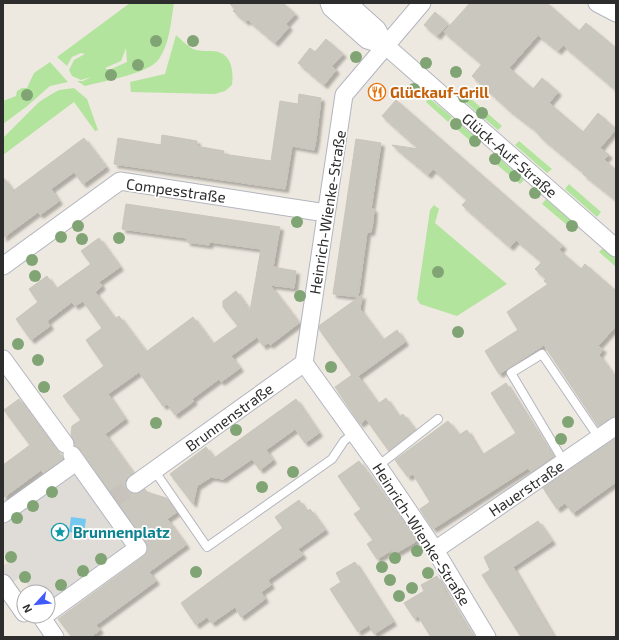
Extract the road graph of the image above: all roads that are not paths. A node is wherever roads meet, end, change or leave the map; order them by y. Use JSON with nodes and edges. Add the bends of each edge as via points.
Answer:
{"nodes":[{"id":1,"x":329,"y":3,"type":"edge"},
{"id":2,"x":348,"y":3,"type":"edge"},
{"id":3,"x":422,"y":3,"type":"edge"},
{"id":4,"x":596,"y":3,"type":"edge"},
{"id":5,"x":616,"y":13,"type":"edge"},
{"id":6,"x":386,"y":46,"type":"junction"},
{"id":7,"x":326,"y":213,"type":"junction"},
{"id":8,"x":616,"y":248,"type":"edge"},
{"id":9,"x":3,"y":266,"type":"edge"},
{"id":10,"x":3,"y":359,"type":"edge"},
{"id":11,"x":304,"y":363,"type":"junction"},
{"id":12,"x":438,"y":419,"type":"dead end"},
{"id":13,"x":616,"y":426,"type":"edge"},
{"id":14,"x":354,"y":433,"type":"junction"},
{"id":15,"x":599,"y":438,"type":"junction"},
{"id":16,"x":71,"y":454,"type":"junction"},
{"id":17,"x":564,"y":462,"type":"junction"},
{"id":18,"x":378,"y":466,"type":"junction"},
{"id":19,"x":154,"y":470,"type":"junction"},
{"id":20,"x":134,"y":484,"type":"tunnel mouth"},
{"id":21,"x":3,"y":514,"type":"edge"},
{"id":22,"x":435,"y":550,"type":"junction"},
{"id":23,"x":3,"y":584,"type":"edge"},
{"id":24,"x":16,"y":602,"type":"edge"},
{"id":25,"x":56,"y":605,"type":"edge"},
{"id":26,"x":46,"y":624,"type":"edge"},
{"id":27,"x":56,"y":637,"type":"edge"},
{"id":28,"x":487,"y":637,"type":"edge"}],
"edges":[{"from":1,"to":6,"type":"street","name":"Glück-Auf-Straße","via":[[331,8],[367,40]]},
{"from":2,"to":6,"type":"street","name":"Glück-Auf-Straße","via":[[377,29]]},
{"from":3,"to":6,"type":"street","name":"Heinrich-Wienke-Straße"},
{"from":4,"to":5,"type":"street"},
{"from":6,"to":7,"type":"street","name":"Heinrich-Wienke-Straße","via":[[344,95]]},
{"from":6,"to":8,"type":"street","name":"Glück-Auf-Straße"},
{"from":7,"to":9,"type":"street","name":"Compesstraße","via":[[120,181]]},
{"from":7,"to":11,"type":"street","name":"Heinrich-Wienke-Straße"},
{"from":10,"to":16,"type":"street"},
{"from":11,"to":14,"type":"street","name":"Heinrich-Wienke-Straße"},
{"from":11,"to":19,"type":"street","name":"Brunnenstraße"},
{"from":12,"to":18,"type":"lane"},
{"from":13,"to":15,"type":"street","name":"Hauerstraße"},
{"from":14,"to":18,"type":"street","name":"Heinrich-Wienke-Straße"},
{"from":14,"to":19,"type":"lane","via":[[344,441],[332,459],[207,547]]},
{"from":15,"to":17,"type":"street","name":"Hauerstraße"},
{"from":15,"to":17,"type":"lane","via":[[542,354],[511,374]]},
{"from":16,"to":21,"type":"street"},
{"from":16,"to":25,"type":"street","via":[[109,502],[138,548]]},
{"from":17,"to":22,"type":"street","name":"Hauerstraße"},
{"from":18,"to":22,"type":"street","name":"Heinrich-Wienke-Straße"},
{"from":19,"to":20,"type":"street","name":"Brunnenstraße"},
{"from":22,"to":28,"type":"street","name":"Heinrich-Wienke-Straße"},
{"from":23,"to":24,"type":"street"},
{"from":26,"to":27,"type":"street"}]}
